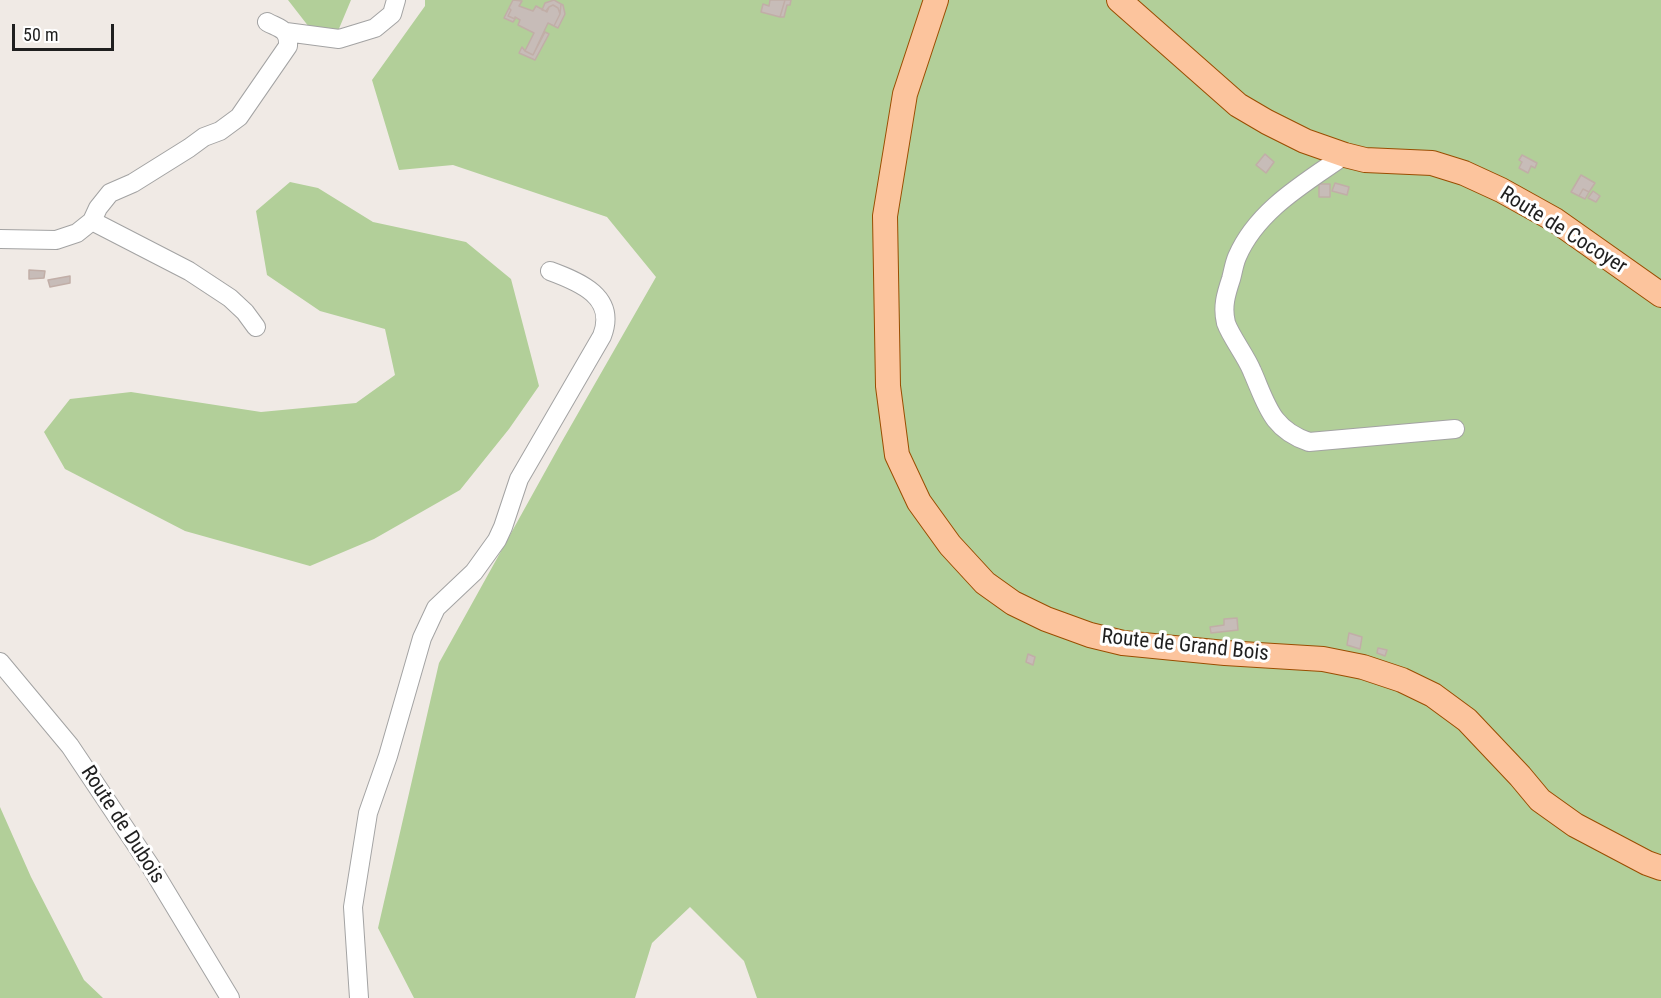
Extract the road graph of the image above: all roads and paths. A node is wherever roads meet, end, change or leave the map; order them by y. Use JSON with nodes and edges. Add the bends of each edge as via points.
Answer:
{"nodes":[{"id":1,"x":396,"y":0,"type":"edge"},
{"id":2,"x":936,"y":0,"type":"edge"},
{"id":3,"x":1119,"y":0,"type":"edge"},
{"id":4,"x":267,"y":22,"type":"dead end"},
{"id":5,"x":286,"y":32,"type":"junction"},
{"id":6,"x":1345,"y":155,"type":"junction"},
{"id":7,"x":92,"y":221,"type":"junction"},
{"id":8,"x":0,"y":239,"type":"edge"},
{"id":9,"x":550,"y":271,"type":"dead end"},
{"id":10,"x":1661,"y":295,"type":"edge"},
{"id":11,"x":256,"y":327,"type":"dead end"},
{"id":12,"x":1455,"y":429,"type":"dead end"},
{"id":13,"x":0,"y":662,"type":"edge"},
{"id":14,"x":1661,"y":868,"type":"edge"},
{"id":15,"x":230,"y":998,"type":"edge"},
{"id":16,"x":359,"y":998,"type":"edge"}],
"edges":[{"from":1,"to":5,"type":"street","via":[[392,14],[375,28],[339,39]]},
{"from":2,"to":14,"type":"main road","name":"Route de Grand Bois","via":[[905,94],[885,216],[888,386],[897,455],[919,502],[950,545],[985,583],[1013,603],[1090,635],[1135,644],[1323,659],[1402,680],[1433,695],[1467,720],[1540,800],[1575,825]]},
{"from":3,"to":6,"type":"main road","name":"Route de Cocoyer","via":[[1238,105],[1305,141]]},
{"from":4,"to":5,"type":"street"},
{"from":5,"to":7,"type":"street","via":[[288,46],[239,117],[111,193]]},
{"from":6,"to":10,"type":"main road","name":"Route de Cocoyer","via":[[1365,160],[1432,163],[1464,173],[1555,220]]},
{"from":6,"to":12,"type":"street","via":[[1274,206],[1254,229],[1238,256],[1223,302],[1227,324],[1272,416],[1294,437],[1309,442]]},
{"from":7,"to":8,"type":"street","via":[[77,233],[56,240]]},
{"from":7,"to":11,"type":"street","via":[[189,271],[230,298]]},
{"from":9,"to":16,"type":"street","via":[[572,279],[597,296],[607,326],[519,479],[497,540],[474,572],[436,608],[422,638],[369,813],[353,908]]},
{"from":13,"to":15,"type":"street","name":"Route de Dubois","via":[[70,746],[151,867]]}]}
